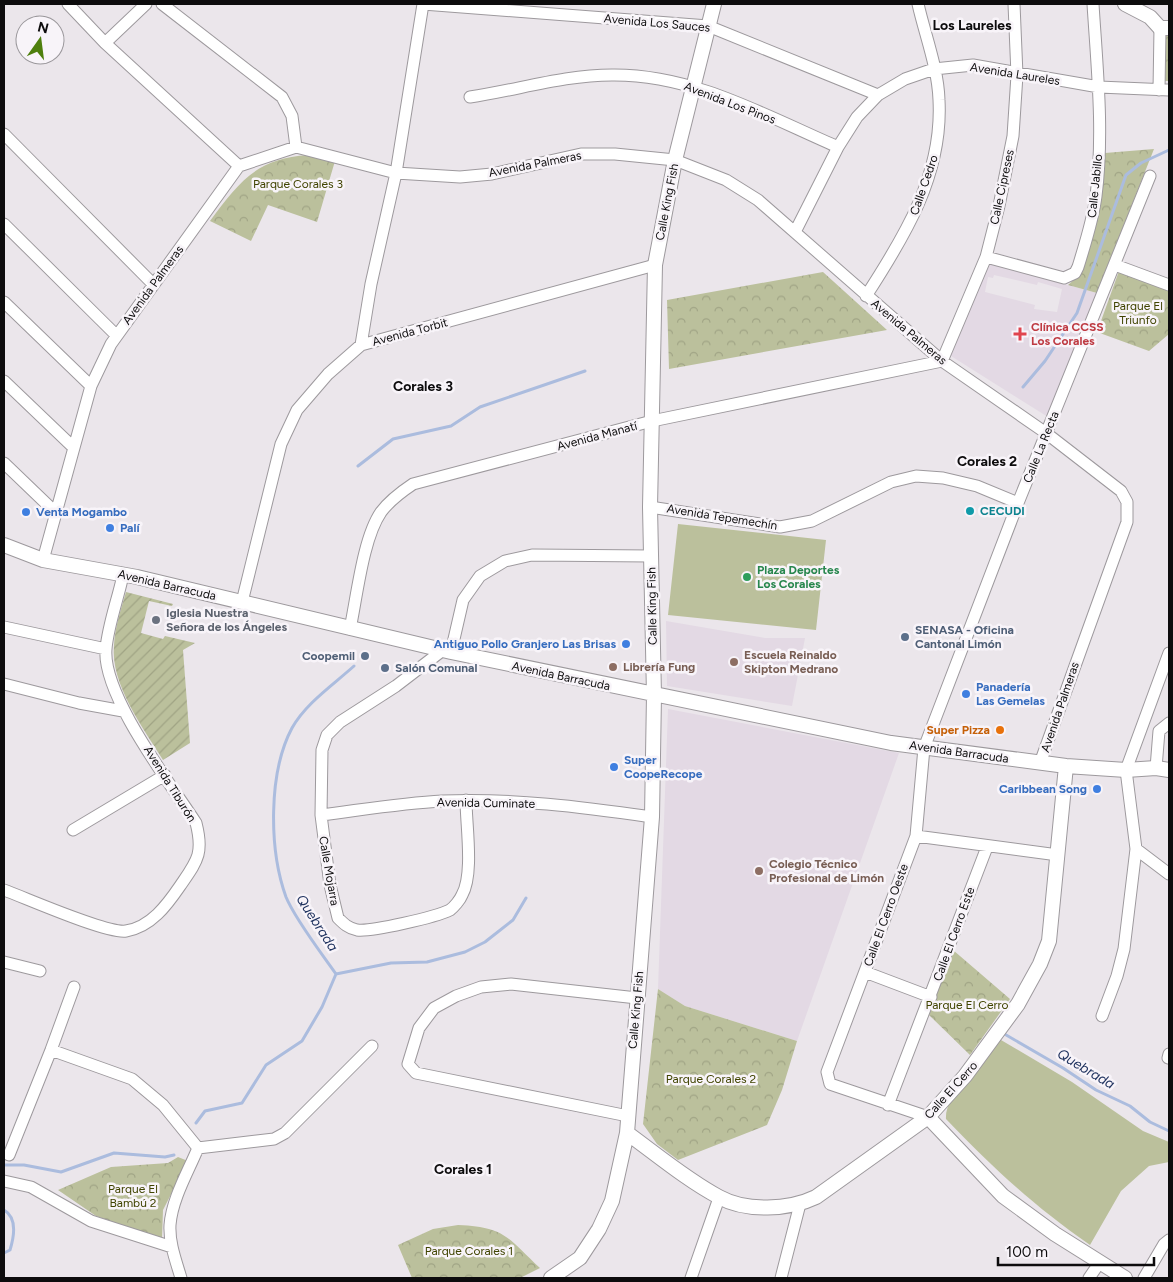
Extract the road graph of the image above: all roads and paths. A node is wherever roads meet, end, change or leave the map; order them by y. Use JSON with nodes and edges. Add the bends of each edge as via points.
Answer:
{"nodes":[{"id":1,"x":68,"y":4,"type":"edge"},
{"id":2,"x":146,"y":4,"type":"edge"},
{"id":3,"x":162,"y":4,"type":"edge"},
{"id":4,"x":423,"y":4,"type":"edge"},
{"id":5,"x":714,"y":4,"type":"edge"},
{"id":6,"x":918,"y":4,"type":"edge"},
{"id":7,"x":1014,"y":4,"type":"edge"},
{"id":8,"x":1092,"y":4,"type":"edge"},
{"id":9,"x":1125,"y":4,"type":"edge"},
{"id":10,"x":708,"y":26,"type":"junction"},
{"id":11,"x":1165,"y":28,"type":"edge"},
{"id":12,"x":105,"y":43,"type":"junction"},
{"id":13,"x":934,"y":70,"type":"junction"},
{"id":14,"x":1017,"y":75,"type":"junction"},
{"id":15,"x":693,"y":86,"type":"junction"},
{"id":16,"x":1099,"y":88,"type":"junction"},
{"id":17,"x":1164,"y":90,"type":"edge"},
{"id":18,"x":878,"y":95,"type":"junction"},
{"id":19,"x":470,"y":97,"type":"dead end"},
{"id":20,"x":4,"y":134,"type":"edge"},
{"id":21,"x":296,"y":147,"type":"junction"},
{"id":22,"x":838,"y":147,"type":"junction"},
{"id":23,"x":675,"y":160,"type":"junction"},
{"id":24,"x":239,"y":166,"type":"junction"},
{"id":25,"x":396,"y":173,"type":"junction"},
{"id":26,"x":1150,"y":176,"type":"dead end"},
{"id":27,"x":4,"y":224,"type":"edge"},
{"id":28,"x":795,"y":232,"type":"junction"},
{"id":29,"x":986,"y":257,"type":"junction"},
{"id":30,"x":655,"y":265,"type":"junction"},
{"id":31,"x":1115,"y":265,"type":"junction"},
{"id":32,"x":153,"y":284,"type":"junction"},
{"id":33,"x":1169,"y":285,"type":"edge"},
{"id":34,"x":866,"y":296,"type":"junction"},
{"id":35,"x":4,"y":302,"type":"edge"},
{"id":36,"x":116,"y":335,"type":"junction"},
{"id":37,"x":361,"y":345,"type":"junction"},
{"id":38,"x":942,"y":361,"type":"junction"},
{"id":39,"x":4,"y":381,"type":"edge"},
{"id":40,"x":91,"y":386,"type":"junction"},
{"id":41,"x":652,"y":421,"type":"junction"},
{"id":42,"x":1046,"y":433,"type":"junction"},
{"id":43,"x":73,"y":447,"type":"junction"},
{"id":44,"x":4,"y":463,"type":"edge"},
{"id":45,"x":1018,"y":503,"type":"junction"},
{"id":46,"x":650,"y":507,"type":"junction"},
{"id":47,"x":56,"y":513,"type":"junction"},
{"id":48,"x":4,"y":545,"type":"edge"},
{"id":49,"x":651,"y":556,"type":"junction"},
{"id":50,"x":43,"y":560,"type":"junction"},
{"id":51,"x":123,"y":575,"type":"junction"},
{"id":52,"x":242,"y":602,"type":"junction"},
{"id":53,"x":4,"y":627,"type":"edge"},
{"id":54,"x":350,"y":628,"type":"junction"},
{"id":55,"x":106,"y":649,"type":"junction"},
{"id":56,"x":447,"y":651,"type":"junction"},
{"id":57,"x":1169,"y":653,"type":"edge"},
{"id":58,"x":4,"y":684,"type":"edge"},
{"id":59,"x":654,"y":695,"type":"junction"},
{"id":60,"x":123,"y":711,"type":"junction"},
{"id":61,"x":1169,"y":723,"type":"edge"},
{"id":62,"x":924,"y":748,"type":"junction"},
{"id":63,"x":1040,"y":763,"type":"junction"},
{"id":64,"x":1066,"y":766,"type":"junction"},
{"id":65,"x":1163,"y":769,"type":"edge"},
{"id":66,"x":1126,"y":770,"type":"junction"},
{"id":67,"x":165,"y":775,"type":"junction"},
{"id":68,"x":466,"y":800,"type":"junction"},
{"id":69,"x":321,"y":815,"type":"junction"},
{"id":70,"x":652,"y":817,"type":"junction"},
{"id":71,"x":73,"y":830,"type":"dead end"},
{"id":72,"x":916,"y":836,"type":"junction"},
{"id":73,"x":987,"y":847,"type":"junction"},
{"id":74,"x":1136,"y":849,"type":"junction"},
{"id":75,"x":1058,"y":855,"type":"junction"},
{"id":76,"x":1169,"y":874,"type":"edge"},
{"id":77,"x":4,"y":890,"type":"edge"},
{"id":78,"x":7,"y":963,"type":"edge"},
{"id":79,"x":40,"y":971,"type":"dead end"},
{"id":80,"x":865,"y":972,"type":"junction"},
{"id":81,"x":4,"y":975,"type":"edge"},
{"id":82,"x":74,"y":986,"type":"dead end"},
{"id":83,"x":931,"y":996,"type":"junction"},
{"id":84,"x":637,"y":998,"type":"junction"},
{"id":85,"x":1102,"y":1016,"type":"dead end"},
{"id":86,"x":372,"y":1046,"type":"dead end"},
{"id":87,"x":51,"y":1050,"type":"junction"},
{"id":88,"x":888,"y":1105,"type":"junction"},
{"id":89,"x":628,"y":1116,"type":"junction"},
{"id":90,"x":928,"y":1117,"type":"junction"},
{"id":91,"x":627,"y":1133,"type":"junction"},
{"id":92,"x":198,"y":1148,"type":"junction"},
{"id":93,"x":9,"y":1155,"type":"dead end"},
{"id":94,"x":4,"y":1181,"type":"edge"},
{"id":95,"x":719,"y":1198,"type":"junction"},
{"id":96,"x":800,"y":1204,"type":"junction"},
{"id":97,"x":1169,"y":1240,"type":"edge"},
{"id":98,"x":172,"y":1247,"type":"junction"},
{"id":99,"x":1100,"y":1262,"type":"junction"},
{"id":100,"x":181,"y":1278,"type":"edge"},
{"id":101,"x":551,"y":1278,"type":"edge"},
{"id":102,"x":691,"y":1278,"type":"edge"},
{"id":103,"x":781,"y":1278,"type":"edge"},
{"id":104,"x":1089,"y":1278,"type":"edge"},
{"id":105,"x":1125,"y":1278,"type":"edge"},
{"id":106,"x":1144,"y":1278,"type":"edge"}],
"edges":[{"from":1,"to":12,"type":"street"},
{"from":2,"to":12,"type":"street"},
{"from":3,"to":21,"type":"street","via":[[282,97],[292,116]]},
{"from":4,"to":10,"type":"street","name":"Avenida Los Sauces"},
{"from":4,"to":25,"type":"street"},
{"from":5,"to":10,"type":"street","name":"Calle King Fish"},
{"from":6,"to":13,"type":"street","name":"Calle Cedro"},
{"from":7,"to":14,"type":"street","name":"Calle Cipreses"},
{"from":8,"to":16,"type":"street","name":"Calle Jabillo"},
{"from":9,"to":11,"type":"street"},
{"from":10,"to":15,"type":"street","name":"Calle King Fish"},
{"from":10,"to":18,"type":"street","name":"Avenida Los Sauces"},
{"from":11,"to":17,"type":"street"},
{"from":12,"to":24,"type":"street"},
{"from":13,"to":14,"type":"street","name":"Avenida Laureles","via":[[973,65],[1002,69]]},
{"from":13,"to":18,"type":"street","name":"Avenida Laureles","via":[[905,79]]},
{"from":13,"to":34,"type":"street","name":"Calle Cedro","via":[[939,134],[933,164],[903,240]]},
{"from":14,"to":16,"type":"street","name":"Avenida Laureles"},
{"from":14,"to":29,"type":"street","name":"Calle Cipreses","via":[[1013,136]]},
{"from":15,"to":19,"type":"street","name":"Avenida Los Pinos","via":[[638,76],[612,75],[545,82]]},
{"from":15,"to":22,"type":"street","name":"Avenida Los Pinos"},
{"from":15,"to":23,"type":"street","name":"Calle King Fish"},
{"from":16,"to":17,"type":"street","name":"Avenida Laureles"},
{"from":16,"to":29,"type":"street","name":"Calle Jabillo","via":[[1096,198],[1075,273],[1064,278]]},
{"from":18,"to":22,"type":"street","name":"Avenida Laureles","via":[[857,117]]},
{"from":20,"to":32,"type":"street"},
{"from":21,"to":24,"type":"street"},
{"from":21,"to":25,"type":"street","name":"Avenida Palmeras"},
{"from":22,"to":28,"type":"street","name":"Avenida Laureles"},
{"from":23,"to":25,"type":"street","name":"Avenida Palmeras","via":[[581,154],[492,174],[460,177]]},
{"from":23,"to":28,"type":"street","name":"Avenida Palmeras","via":[[726,180],[758,200]]},
{"from":23,"to":30,"type":"street","name":"Calle King Fish"},
{"from":24,"to":32,"type":"street","name":"Avenida Palmeras"},
{"from":25,"to":37,"type":"street"},
{"from":26,"to":31,"type":"street","name":"Calle La Recta"},
{"from":27,"to":36,"type":"street"},
{"from":28,"to":34,"type":"street","name":"Avenida Palmeras"},
{"from":29,"to":38,"type":"street","name":"Calle Cipreses"},
{"from":30,"to":37,"type":"street","name":"Avenida Torbit"},
{"from":30,"to":41,"type":"street","name":"Calle King Fish"},
{"from":31,"to":33,"type":"street"},
{"from":31,"to":42,"type":"street","name":"Calle La Recta"},
{"from":32,"to":36,"type":"street","name":"Avenida Palmeras"},
{"from":34,"to":38,"type":"street","name":"Avenida Palmeras"},
{"from":35,"to":40,"type":"street"},
{"from":36,"to":40,"type":"street","name":"Avenida Palmeras"},
{"from":37,"to":52,"type":"street","name":"Avenida Torbit","via":[[328,374],[297,410],[281,444]]},
{"from":38,"to":41,"type":"street","name":"Avenida Manatí"},
{"from":38,"to":42,"type":"street","name":"Avenida Palmeras"},
{"from":39,"to":43,"type":"street"},
{"from":40,"to":43,"type":"street","name":"Avenida Palmeras"},
{"from":41,"to":46,"type":"street","name":"Calle King Fish"},
{"from":41,"to":54,"type":"street","name":"Avenida Manatí","via":[[414,484],[396,495],[381,512],[371,531]]},
{"from":42,"to":45,"type":"street","name":"Calle La Recta"},
{"from":42,"to":63,"type":"street","name":"Avenida Palmeras","via":[[1121,491],[1127,502],[1127,522]]},
{"from":43,"to":47,"type":"street","name":"Avenida Palmeras"},
{"from":44,"to":47,"type":"street"},
{"from":45,"to":46,"type":"street","name":"Avenida Tepemechín","via":[[977,486],[916,476],[891,482],[812,521],[780,527]]},
{"from":45,"to":62,"type":"street","name":"Calle La Recta"},
{"from":46,"to":49,"type":"street","name":"Calle King Fish"},
{"from":47,"to":50,"type":"street","name":"Avenida Palmeras"},
{"from":48,"to":50,"type":"street","name":"Avenida Barracuda"},
{"from":49,"to":56,"type":"street","via":[[532,555],[505,560],[480,576],[464,600]]},
{"from":49,"to":59,"type":"street","name":"Calle King Fish"},
{"from":50,"to":51,"type":"street","name":"Avenida Barracuda"},
{"from":51,"to":52,"type":"street","name":"Avenida Barracuda"},
{"from":51,"to":55,"type":"street","name":"Avenida Tiburón"},
{"from":52,"to":54,"type":"street","name":"Avenida Barracuda"},
{"from":53,"to":55,"type":"street"},
{"from":54,"to":56,"type":"street","name":"Avenida Barracuda"},
{"from":55,"to":60,"type":"street","name":"Avenida Tiburón","via":[[109,672]]},
{"from":56,"to":59,"type":"street","name":"Avenida Barracuda"},
{"from":56,"to":69,"type":"street","name":"Calle Mojarra","via":[[340,722],[327,735],[322,750]]},
{"from":57,"to":66,"type":"street"},
{"from":58,"to":60,"type":"street"},
{"from":59,"to":62,"type":"street","name":"Avenida Barracuda"},
{"from":59,"to":70,"type":"street","name":"Calle King Fish"},
{"from":60,"to":67,"type":"street","name":"Avenida Tiburón"},
{"from":61,"to":65,"type":"street","via":[[1159,731]]},
{"from":62,"to":63,"type":"street","name":"Avenida Barracuda"},
{"from":62,"to":72,"type":"street","name":"Calle El Cerro Oeste"},
{"from":63,"to":64,"type":"street","name":"Avenida Barracuda"},
{"from":64,"to":66,"type":"street","name":"Avenida Barracuda"},
{"from":64,"to":75,"type":"street","name":"Calle El Cerro"},
{"from":65,"to":66,"type":"street","name":"Avenida Barracuda"},
{"from":66,"to":74,"type":"street"},
{"from":67,"to":71,"type":"street"},
{"from":67,"to":77,"type":"street","name":"Avenida Tiburón","via":[[196,823],[201,841],[199,855],[192,868],[152,920],[124,931],[108,928]]},
{"from":68,"to":69,"type":"street","name":"Avenida Cuminate"},
{"from":68,"to":69,"type":"street","name":"Calle Mojarra","via":[[468,874],[463,895],[451,909],[431,917],[358,930],[346,926],[338,918],[328,876]]},
{"from":68,"to":70,"type":"street","name":"Avenida Cuminate","via":[[564,804]]},
{"from":70,"to":84,"type":"street","name":"Calle King Fish"},
{"from":72,"to":73,"type":"street"},
{"from":72,"to":80,"type":"street","name":"Calle El Cerro Oeste"},
{"from":73,"to":75,"type":"street"},
{"from":73,"to":83,"type":"street","name":"Calle El Cerro Este"},
{"from":74,"to":76,"type":"street"},
{"from":74,"to":85,"type":"street","via":[[1124,949]]},
{"from":75,"to":90,"type":"street","name":"Calle El Cerro","via":[[1049,941],[1040,964],[1018,1004],[993,1039]]},
{"from":78,"to":79,"type":"street"},
{"from":78,"to":81,"type":"street"},
{"from":80,"to":83,"type":"street"},
{"from":80,"to":88,"type":"street","name":"Calle El Cerro Oeste","via":[[827,1078],[830,1084]]},
{"from":82,"to":87,"type":"street"},
{"from":83,"to":88,"type":"street","name":"Calle El Cerro Este"},
{"from":84,"to":89,"type":"street","name":"Calle King Fish"},
{"from":84,"to":89,"type":"street","via":[[511,984],[481,987],[434,1008],[419,1028],[408,1064],[416,1073]]},
{"from":86,"to":92,"type":"street","via":[[285,1133],[274,1139]]},
{"from":87,"to":92,"type":"street","via":[[132,1078],[163,1105]]},
{"from":87,"to":93,"type":"street"},
{"from":88,"to":90,"type":"street"},
{"from":89,"to":91,"type":"street","name":"Calle King Fish"},
{"from":90,"to":96,"type":"street","name":"Calle El Cerro","via":[[832,1187]]},
{"from":90,"to":99,"type":"street","via":[[1004,1196]]},
{"from":91,"to":95,"type":"street","name":"Calle El Cerro"},
{"from":91,"to":101,"type":"street","name":"Calle King Fish","via":[[612,1201],[599,1229],[580,1258]]},
{"from":92,"to":98,"type":"street","via":[[173,1208],[170,1225]]},
{"from":94,"to":98,"type":"street","via":[[31,1187],[91,1221]]},
{"from":95,"to":96,"type":"street","name":"Calle El Cerro","via":[[763,1207]]},
{"from":95,"to":102,"type":"street"},
{"from":96,"to":103,"type":"street"},
{"from":97,"to":106,"type":"street"},
{"from":98,"to":100,"type":"street"},
{"from":99,"to":104,"type":"street"},
{"from":99,"to":105,"type":"street"}]}
